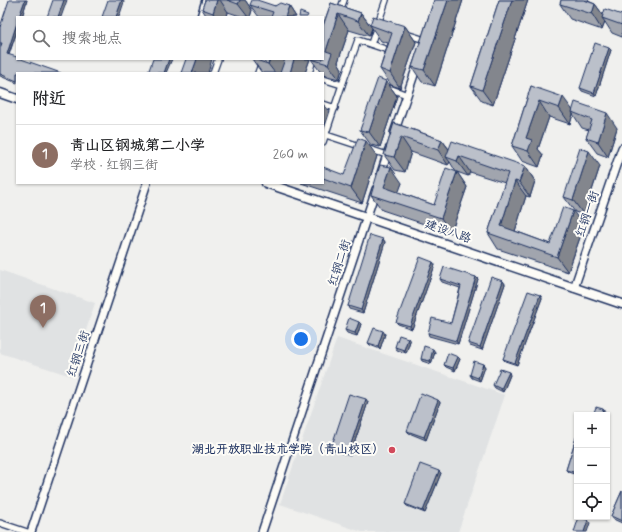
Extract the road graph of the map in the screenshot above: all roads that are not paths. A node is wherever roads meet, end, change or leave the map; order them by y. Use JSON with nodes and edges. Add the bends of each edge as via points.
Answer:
{"nodes":[{"id":1,"x":206,"y":0,"type":"edge"},
{"id":2,"x":344,"y":0,"type":"edge"},
{"id":3,"x":386,"y":0,"type":"edge"},
{"id":4,"x":339,"y":13,"type":"junction"},
{"id":5,"x":345,"y":15,"type":"edge"},
{"id":6,"x":201,"y":16,"type":"edge"},
{"id":7,"x":337,"y":20,"type":"edge"},
{"id":8,"x":371,"y":23,"type":"edge"},
{"id":9,"x":378,"y":25,"type":"junction"},
{"id":10,"x":384,"y":28,"type":"edge"},
{"id":11,"x":398,"y":32,"type":"edge"},
{"id":12,"x":371,"y":44,"type":"junction"},
{"id":13,"x":424,"y":44,"type":"joint"},
{"id":14,"x":218,"y":60,"type":"edge"},
{"id":15,"x":263,"y":60,"type":"edge"},
{"id":16,"x":320,"y":60,"type":"edge"},
{"id":17,"x":394,"y":60,"type":"edge"},
{"id":18,"x":213,"y":72,"type":"edge"},
{"id":19,"x":258,"y":72,"type":"edge"},
{"id":20,"x":316,"y":72,"type":"edge"},
{"id":21,"x":324,"y":79,"type":"edge"},
{"id":22,"x":388,"y":80,"type":"edge"},
{"id":23,"x":342,"y":85,"type":"junction"},
{"id":24,"x":385,"y":87,"type":"junction"},
{"id":25,"x":0,"y":93,"type":"edge"},
{"id":26,"x":383,"y":94,"type":"edge"},
{"id":27,"x":407,"y":95,"type":"junction"},
{"id":28,"x":16,"y":99,"type":"edge"},
{"id":29,"x":324,"y":104,"type":"edge"},
{"id":30,"x":335,"y":108,"type":"junction"},
{"id":31,"x":324,"y":134,"type":"edge"},
{"id":32,"x":368,"y":141,"type":"edge"},
{"id":33,"x":365,"y":148,"type":"junction"},
{"id":34,"x":622,"y":148,"type":"edge"},
{"id":35,"x":363,"y":155,"type":"edge"},
{"id":36,"x":387,"y":155,"type":"junction"},
{"id":37,"x":147,"y":184,"type":"edge"},
{"id":38,"x":269,"y":184,"type":"edge"},
{"id":39,"x":366,"y":217,"type":"junction"},
{"id":40,"x":574,"y":288,"type":"junction"},
{"id":41,"x":622,"y":304,"type":"edge"},
{"id":42,"x":0,"y":523,"type":"edge"},
{"id":43,"x":27,"y":532,"type":"edge"},
{"id":44,"x":31,"y":532,"type":"edge"},
{"id":45,"x":262,"y":532,"type":"edge"}],
"edges":[{"from":1,"to":6,"type":"street"},
{"from":2,"to":4,"type":"street"},
{"from":3,"to":9,"type":"street"},
{"from":4,"to":5,"type":"street"},
{"from":4,"to":7,"type":"street"},
{"from":8,"to":9,"type":"street"},
{"from":9,"to":10,"type":"street"},
{"from":9,"to":12,"type":"street"},
{"from":11,"to":13,"type":"street"},
{"from":12,"to":17,"type":"street","via":[[397,53]]},
{"from":12,"to":23,"type":"street","via":[[358,40]]},
{"from":13,"to":27,"type":"street","name":"红钢二街"},
{"from":14,"to":18,"type":"street"},
{"from":15,"to":19,"type":"street"},
{"from":16,"to":20,"type":"street"},
{"from":21,"to":23,"type":"street"},
{"from":22,"to":24,"type":"street"},
{"from":23,"to":30,"type":"street"},
{"from":24,"to":26,"type":"street"},
{"from":24,"to":27,"type":"street"},
{"from":25,"to":28,"type":"main road"},
{"from":27,"to":36,"type":"street","name":"红钢二街"},
{"from":29,"to":30,"type":"street"},
{"from":30,"to":31,"type":"street"},
{"from":31,"to":33,"type":"street"},
{"from":32,"to":33,"type":"street"},
{"from":33,"to":35,"type":"street"},
{"from":33,"to":36,"type":"street"},
{"from":34,"to":40,"type":"street","name":"红钢一街"},
{"from":36,"to":39,"type":"street","name":"红钢二街"},
{"from":37,"to":44,"type":"street","name":"红钢三街"},
{"from":38,"to":39,"type":"main road","name":"建设八路"},
{"from":39,"to":40,"type":"main road","name":"建设八路"},
{"from":39,"to":45,"type":"street","name":"红钢二街"},
{"from":40,"to":41,"type":"main road","name":"建设八路"},
{"from":42,"to":43,"type":"street"}]}
